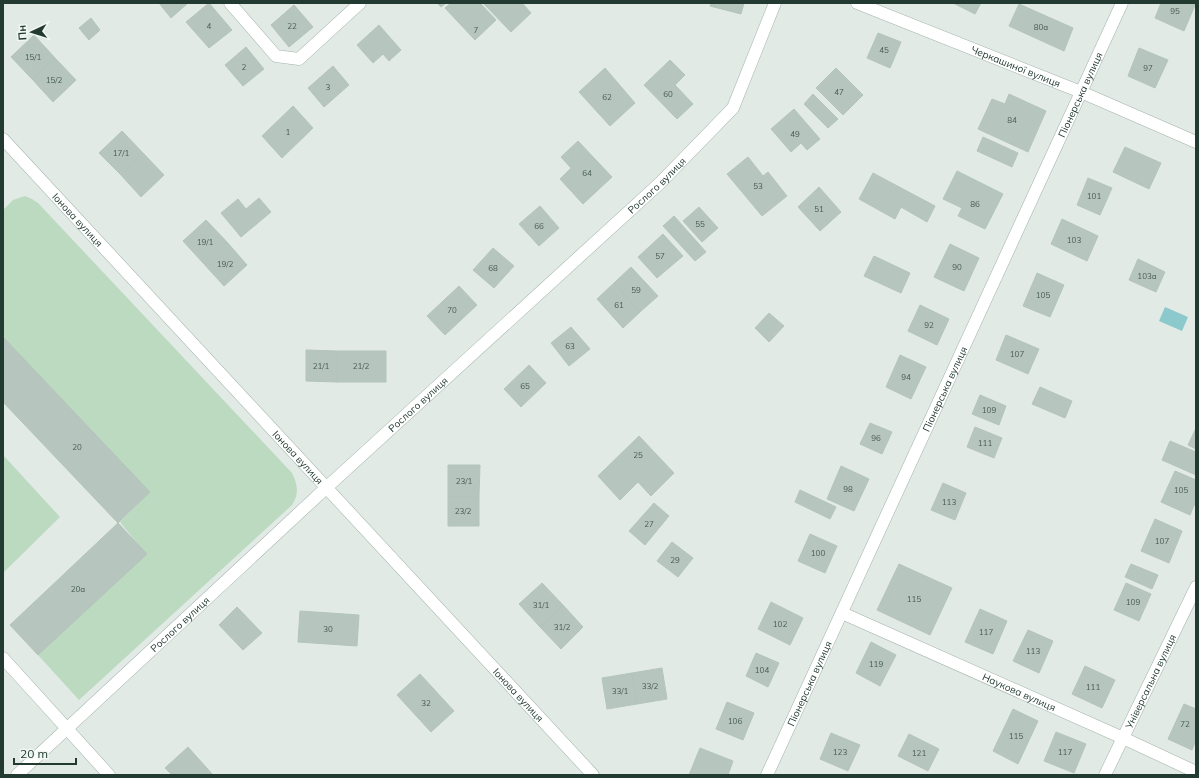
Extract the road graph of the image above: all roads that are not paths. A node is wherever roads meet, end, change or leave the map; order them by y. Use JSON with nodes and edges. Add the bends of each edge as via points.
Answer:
{"nodes":[{"id":1,"x":230,"y":3,"type":"edge"},
{"id":2,"x":360,"y":3,"type":"edge"},
{"id":3,"x":775,"y":3,"type":"edge"},
{"id":4,"x":857,"y":3,"type":"edge"},
{"id":5,"x":1122,"y":3,"type":"edge"},
{"id":6,"x":1081,"y":92,"type":"junction"},
{"id":7,"x":3,"y":139,"type":"edge"},
{"id":8,"x":1196,"y":142,"type":"edge"},
{"id":9,"x":327,"y":487,"type":"junction"},
{"id":10,"x":1196,"y":587,"type":"edge"},
{"id":11,"x":842,"y":613,"type":"junction"},
{"id":12,"x":3,"y":658,"type":"edge"},
{"id":13,"x":68,"y":729,"type":"junction"},
{"id":14,"x":1123,"y":738,"type":"junction"},
{"id":15,"x":1196,"y":772,"type":"edge"},
{"id":16,"x":16,"y":775,"type":"edge"},
{"id":17,"x":110,"y":775,"type":"edge"},
{"id":18,"x":593,"y":775,"type":"edge"},
{"id":19,"x":767,"y":775,"type":"edge"},
{"id":20,"x":1105,"y":775,"type":"edge"}],
"edges":[{"from":1,"to":2,"type":"street","via":[[276,56],[300,59]]},
{"from":3,"to":9,"type":"street","name":"Рослого вулиця","via":[[733,108],[660,184]]},
{"from":4,"to":6,"type":"street","name":"Черкашиної вулиця"},
{"from":5,"to":6,"type":"street","name":"Піонерська вулиця"},
{"from":6,"to":8,"type":"street","name":"Черкашиної вулиця"},
{"from":6,"to":11,"type":"street","name":"Піонерська вулиця"},
{"from":7,"to":9,"type":"street","name":"Іонова вулиця"},
{"from":9,"to":13,"type":"street","name":"Рослого вулиця"},
{"from":9,"to":18,"type":"street","name":"Іонова вулиця"},
{"from":10,"to":14,"type":"street","name":"Універсальна вулиця"},
{"from":11,"to":14,"type":"street","name":"Наукова вулиця"},
{"from":11,"to":19,"type":"street","name":"Піонерська вулиця"},
{"from":12,"to":13,"type":"street"},
{"from":13,"to":16,"type":"street","name":"Рослого вулиця"},
{"from":13,"to":17,"type":"street"},
{"from":14,"to":15,"type":"street","name":"Наукова вулиця"},
{"from":14,"to":20,"type":"street","name":"Універсальна вулиця"}]}
